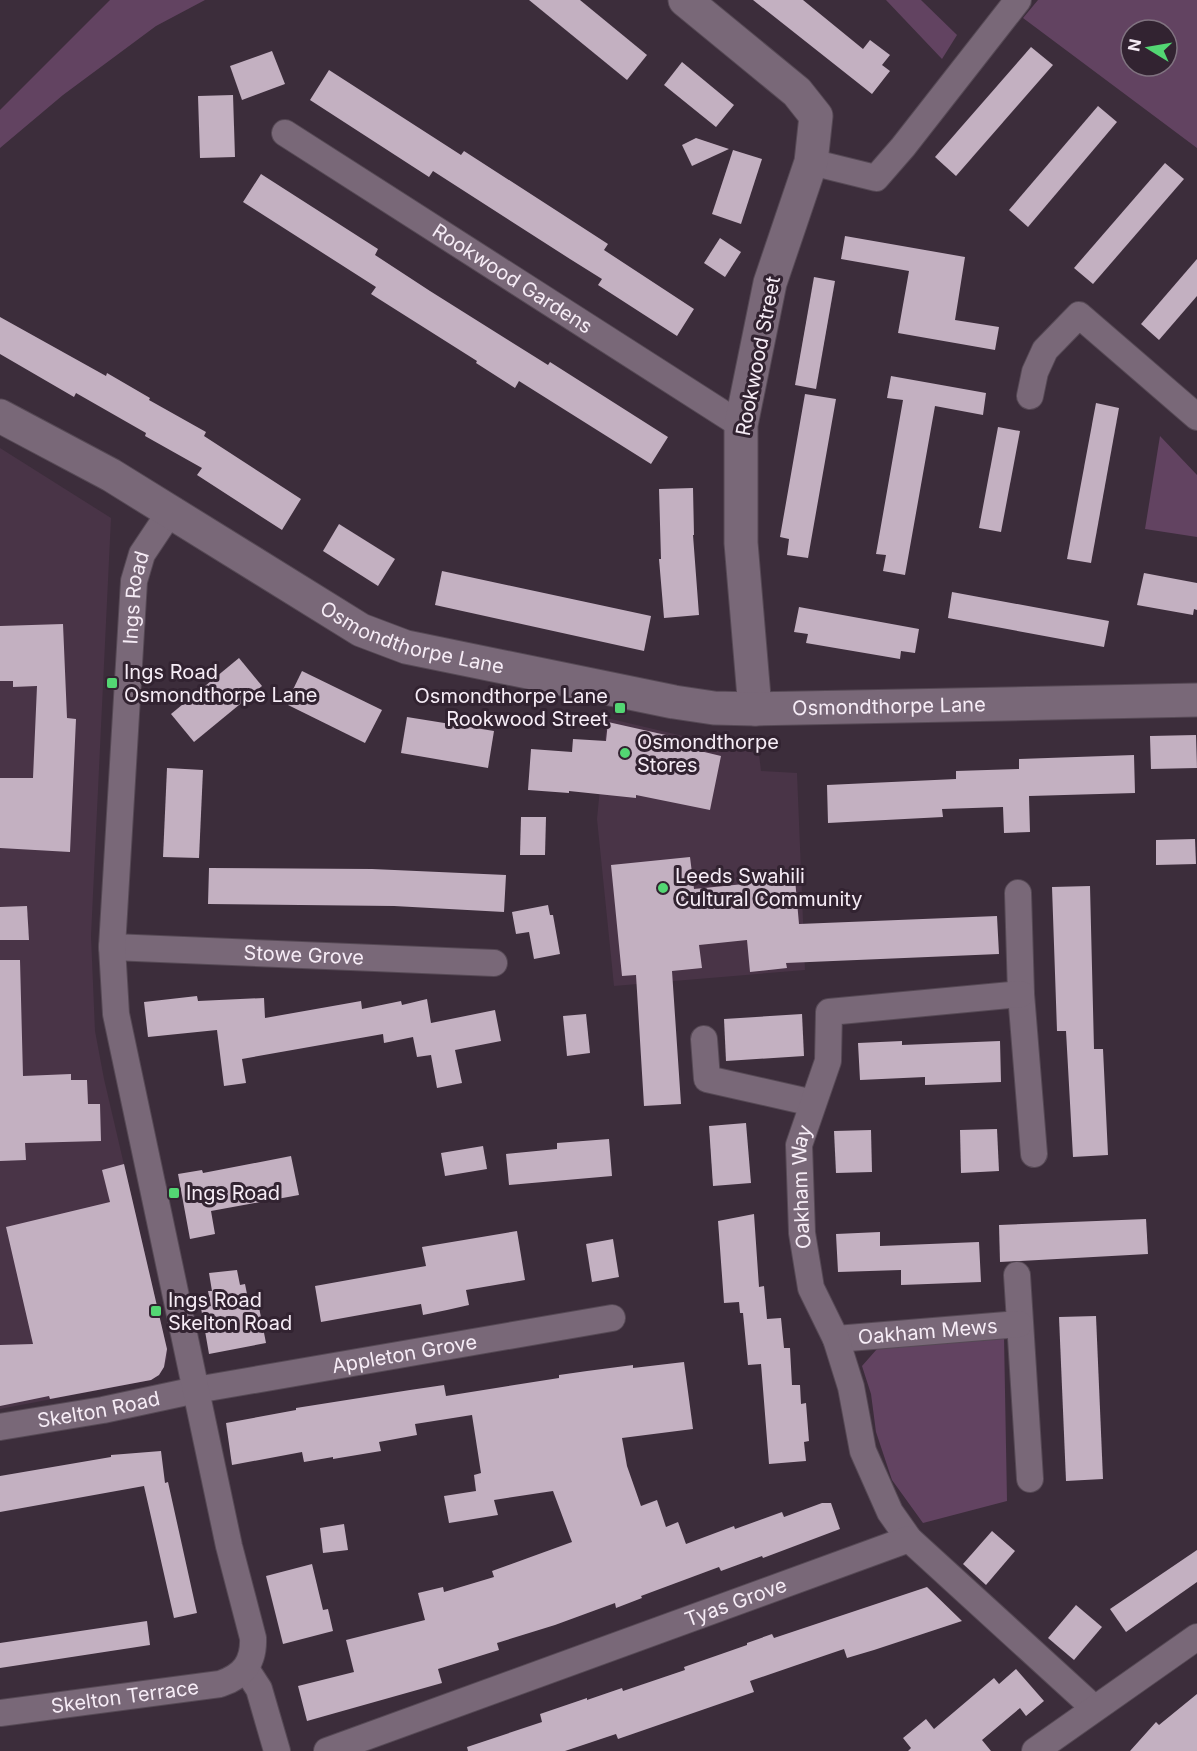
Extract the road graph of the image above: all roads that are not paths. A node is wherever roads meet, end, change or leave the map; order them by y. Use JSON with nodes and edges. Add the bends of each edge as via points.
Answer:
{"nodes":[{"id":1,"x":685,"y":0,"type":"edge"},
{"id":2,"x":1018,"y":0,"type":"edge"},
{"id":3,"x":285,"y":133,"type":"dead end"},
{"id":4,"x":811,"y":162,"type":"junction"},
{"id":5,"x":1030,"y":396,"type":"dead end"},
{"id":6,"x":0,"y":416,"type":"edge"},
{"id":7,"x":1197,"y":417,"type":"edge"},
{"id":8,"x":741,"y":425,"type":"junction"},
{"id":9,"x":170,"y":512,"type":"junction"},
{"id":10,"x":1197,"y":699,"type":"edge"},
{"id":11,"x":755,"y":709,"type":"junction"},
{"id":12,"x":1018,"y":893,"type":"dead end"},
{"id":13,"x":112,"y":947,"type":"junction"},
{"id":14,"x":494,"y":963,"type":"dead end"},
{"id":15,"x":1021,"y":994,"type":"junction"},
{"id":16,"x":704,"y":1039,"type":"dead end"},
{"id":17,"x":813,"y":1103,"type":"junction"},
{"id":18,"x":1034,"y":1154,"type":"dead end"},
{"id":19,"x":1017,"y":1275,"type":"dead end"},
{"id":20,"x":612,"y":1318,"type":"dead end"},
{"id":21,"x":1019,"y":1324,"type":"junction"},
{"id":22,"x":836,"y":1339,"type":"junction"},
{"id":23,"x":196,"y":1390,"type":"junction"},
{"id":24,"x":0,"y":1427,"type":"edge"},
{"id":25,"x":1030,"y":1479,"type":"dead end"},
{"id":26,"x":909,"y":1539,"type":"junction"},
{"id":27,"x":1197,"y":1637,"type":"edge"},
{"id":28,"x":246,"y":1668,"type":"junction"},
{"id":29,"x":1094,"y":1708,"type":"junction"},
{"id":30,"x":0,"y":1713,"type":"edge"},
{"id":31,"x":277,"y":1751,"type":"edge"},
{"id":32,"x":327,"y":1751,"type":"edge"},
{"id":33,"x":1035,"y":1751,"type":"edge"}],
"edges":[{"from":1,"to":4,"type":"street","name":"Rookwood Street","via":[[797,92],[816,116]]},
{"from":2,"to":4,"type":"street","via":[[876,178]]},
{"from":3,"to":8,"type":"street","name":"Rookwood Gardens"},
{"from":4,"to":8,"type":"street","name":"Rookwood Street","via":[[770,283]]},
{"from":5,"to":7,"type":"street","via":[[1045,350],[1079,315]]},
{"from":6,"to":9,"type":"street","name":"Osmondthorpe Lane","via":[[111,475]]},
{"from":8,"to":11,"type":"street","name":"Rookwood Street","via":[[741,543]]},
{"from":9,"to":11,"type":"street","name":"Osmondthorpe Lane","via":[[361,630],[406,647],[674,702]]},
{"from":9,"to":13,"type":"street","name":"Ings Road","via":[[142,554],[134,581]]},
{"from":10,"to":11,"type":"street","name":"Osmondthorpe Lane"},
{"from":12,"to":15,"type":"street"},
{"from":13,"to":14,"type":"street","name":"Stowe Grove"},
{"from":13,"to":23,"type":"street","name":"Ings Road","via":[[116,1014]]},
{"from":15,"to":17,"type":"street","name":"Oakham Way","via":[[829,1012],[828,1061]]},
{"from":15,"to":18,"type":"street"},
{"from":16,"to":17,"type":"street","via":[[707,1079]]},
{"from":17,"to":22,"type":"street","name":"Oakham Way","via":[[799,1145],[802,1233],[811,1288]]},
{"from":19,"to":21,"type":"street","name":"Oakham Mews"},
{"from":20,"to":23,"type":"street","name":"Appleton Grove"},
{"from":21,"to":22,"type":"street","name":"Oakham Mews"},
{"from":21,"to":25,"type":"street","name":"Oakham Mews"},
{"from":22,"to":26,"type":"street","name":"Oakham Way","via":[[851,1387],[863,1451],[890,1512]]},
{"from":23,"to":24,"type":"street","name":"Skelton Road"},
{"from":23,"to":28,"type":"street","name":"Ings Road","via":[[253,1638]]},
{"from":26,"to":29,"type":"street"},
{"from":26,"to":32,"type":"street","name":"Tyas Grove"},
{"from":27,"to":29,"type":"street"},
{"from":28,"to":30,"type":"street","name":"Skelton Terrace","via":[[220,1684]]},
{"from":28,"to":31,"type":"street","via":[[259,1689]]},
{"from":29,"to":33,"type":"street"}]}
